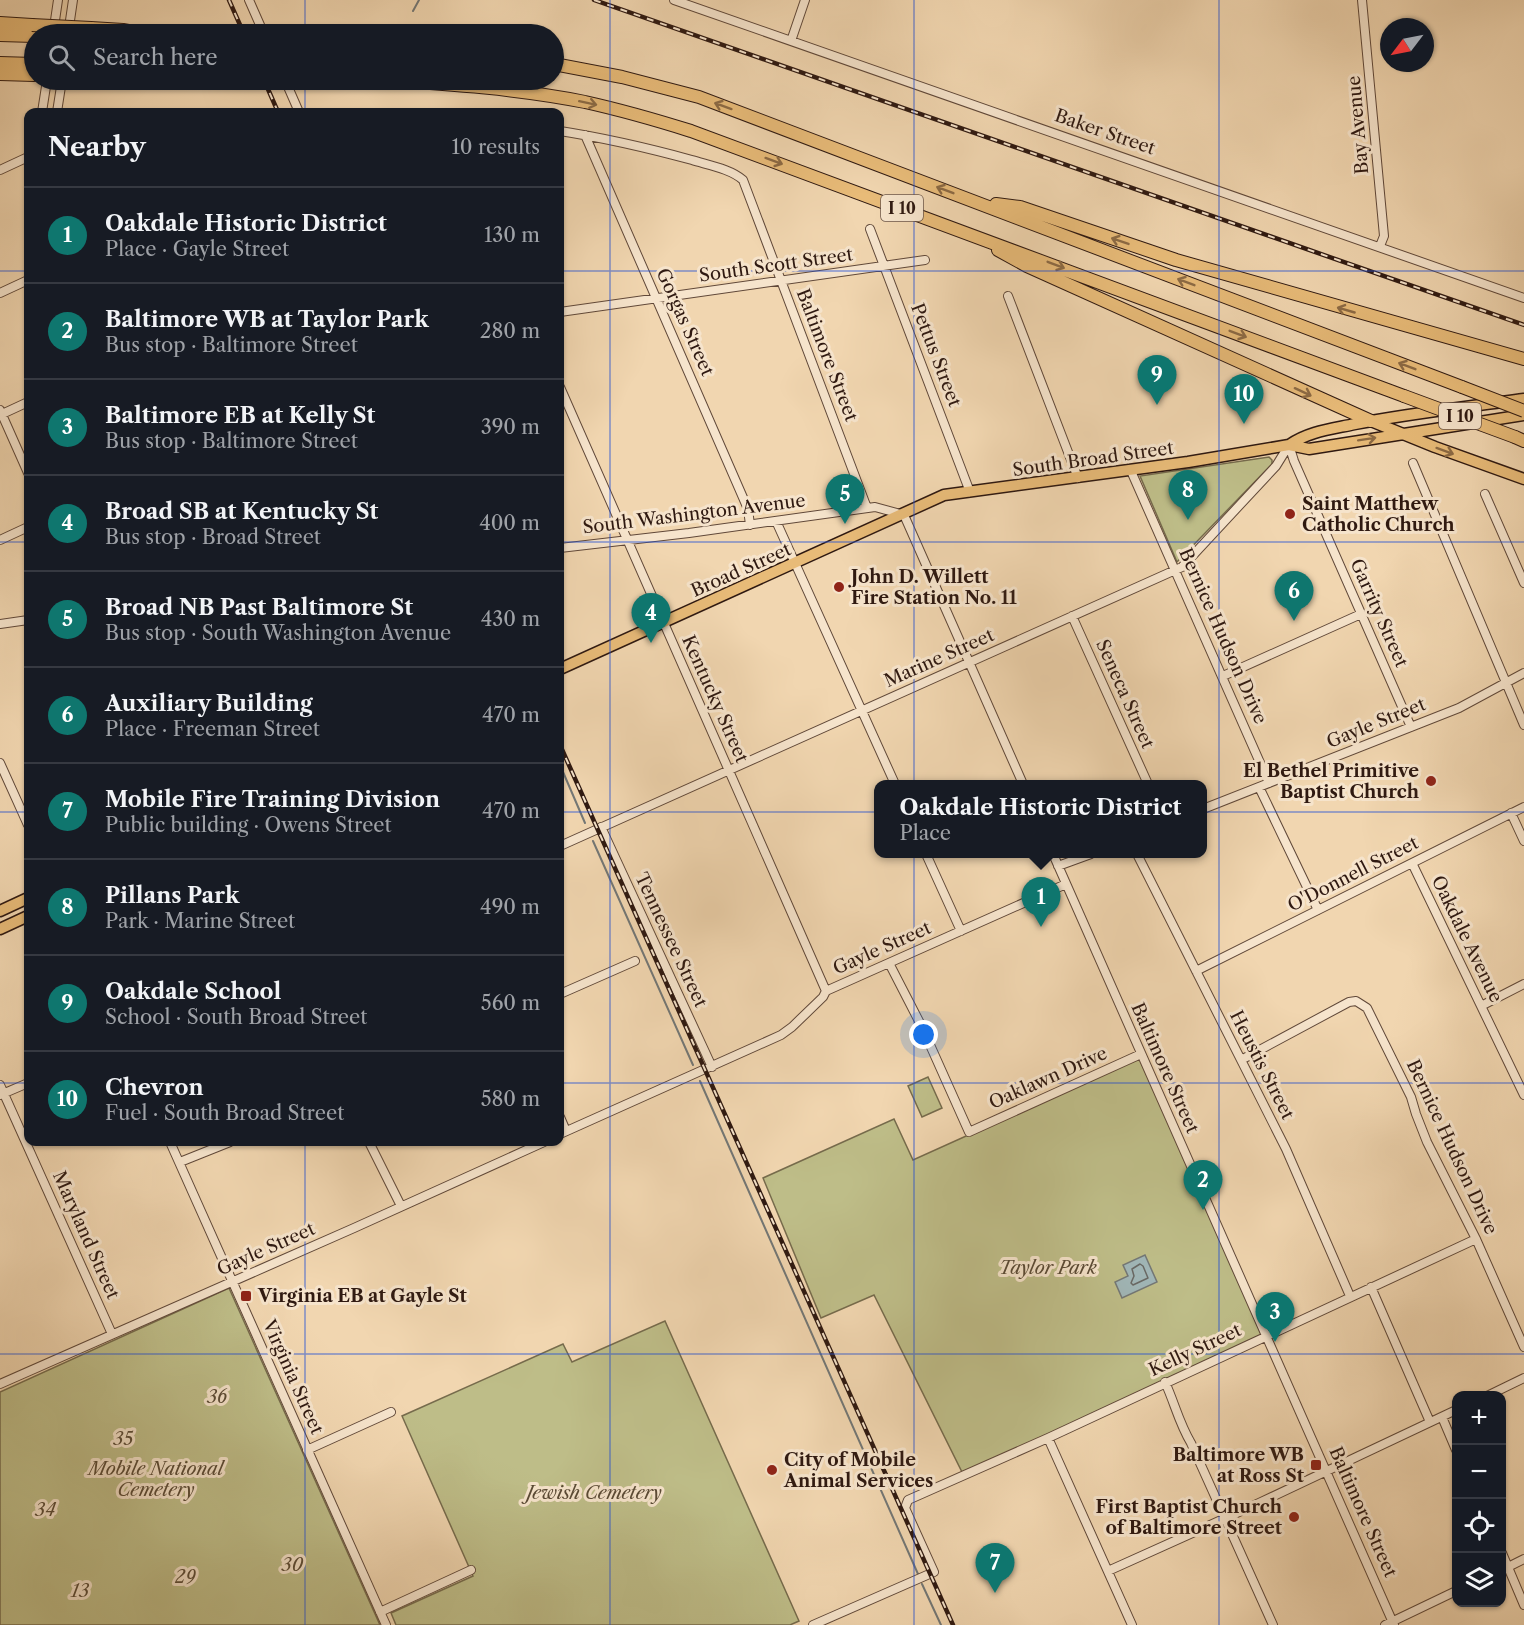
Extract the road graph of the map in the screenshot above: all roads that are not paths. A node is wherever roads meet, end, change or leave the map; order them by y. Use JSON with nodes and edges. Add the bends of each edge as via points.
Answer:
{"nodes":[{"id":1,"x":58,"y":0,"type":"edge"},
{"id":2,"x":73,"y":0,"type":"edge"},
{"id":3,"x":249,"y":0,"type":"edge"},
{"id":4,"x":674,"y":0,"type":"edge"},
{"id":5,"x":805,"y":0,"type":"edge"},
{"id":6,"x":1362,"y":0,"type":"edge"},
{"id":7,"x":0,"y":23,"type":"edge"},
{"id":8,"x":54,"y":24,"type":"edge"},
{"id":9,"x":69,"y":24,"type":"edge"},
{"id":10,"x":260,"y":24,"type":"edge"},
{"id":11,"x":24,"y":30,"type":"edge"},
{"id":12,"x":24,"y":34,"type":"edge"},
{"id":13,"x":0,"y":35,"type":"edge"},
{"id":14,"x":791,"y":41,"type":"junction"},
{"id":15,"x":0,"y":63,"type":"edge"},
{"id":16,"x":564,"y":65,"type":"edge"},
{"id":17,"x":24,"y":69,"type":"edge"},
{"id":18,"x":24,"y":71,"type":"edge"},
{"id":19,"x":0,"y":74,"type":"edge"},
{"id":20,"x":45,"y":90,"type":"edge"},
{"id":21,"x":60,"y":90,"type":"edge"},
{"id":22,"x":289,"y":90,"type":"edge"},
{"id":23,"x":502,"y":90,"type":"edge"},
{"id":24,"x":42,"y":108,"type":"edge"},
{"id":25,"x":58,"y":108,"type":"edge"},
{"id":26,"x":297,"y":108,"type":"edge"},
{"id":27,"x":564,"y":132,"type":"edge"},
{"id":28,"x":585,"y":135,"type":"junction"},
{"id":29,"x":24,"y":159,"type":"edge"},
{"id":30,"x":0,"y":170,"type":"edge"},
{"id":31,"x":978,"y":202,"type":"junction"},
{"id":32,"x":870,"y":229,"type":"dead end"},
{"id":33,"x":966,"y":231,"type":"junction"},
{"id":34,"x":1380,"y":246,"type":"junction"},
{"id":35,"x":925,"y":260,"type":"dead end"},
{"id":36,"x":885,"y":266,"type":"junction"},
{"id":37,"x":781,"y":281,"type":"junction"},
{"id":38,"x":24,"y":282,"type":"edge"},
{"id":39,"x":0,"y":293,"type":"edge"},
{"id":40,"x":1008,"y":296,"type":"dead end"},
{"id":41,"x":1524,"y":298,"type":"edge"},
{"id":42,"x":657,"y":299,"type":"junction"},
{"id":43,"x":564,"y":311,"type":"edge"},
{"id":44,"x":1524,"y":360,"type":"edge"},
{"id":45,"x":564,"y":396,"type":"edge"},
{"id":46,"x":1524,"y":399,"type":"edge"},
{"id":47,"x":24,"y":404,"type":"edge"},
{"id":48,"x":1,"y":413,"type":"edge"},
{"id":49,"x":1524,"y":413,"type":"edge"},
{"id":50,"x":1371,"y":421,"type":"junction"},
{"id":51,"x":1401,"y":434,"type":"junction"},
{"id":52,"x":1520,"y":439,"type":"edge"},
{"id":53,"x":1289,"y":445,"type":"junction"},
{"id":54,"x":1413,"y":463,"type":"dead end"},
{"id":55,"x":24,"y":464,"type":"edge"},
{"id":56,"x":1131,"y":471,"type":"junction"},
{"id":57,"x":1078,"y":477,"type":"junction"},
{"id":58,"x":1524,"y":479,"type":"edge"},
{"id":59,"x":970,"y":492,"type":"junction"},
{"id":60,"x":1485,"y":494,"type":"dead end"},
{"id":61,"x":867,"y":508,"type":"junction"},
{"id":62,"x":904,"y":514,"type":"junction"},
{"id":63,"x":776,"y":521,"type":"junction"},
{"id":64,"x":750,"y":525,"type":"junction"},
{"id":65,"x":24,"y":529,"type":"edge"},
{"id":66,"x":0,"y":540,"type":"edge"},
{"id":67,"x":628,"y":541,"type":"junction"},
{"id":68,"x":564,"y":548,"type":"edge"},
{"id":69,"x":795,"y":564,"type":"junction"},
{"id":70,"x":1176,"y":570,"type":"junction"},
{"id":71,"x":1524,"y":583,"type":"edge"},
{"id":72,"x":1361,"y":614,"type":"junction"},
{"id":73,"x":1072,"y":616,"type":"junction"},
{"id":74,"x":24,"y":621,"type":"edge"},
{"id":75,"x":0,"y":624,"type":"edge"},
{"id":76,"x":662,"y":624,"type":"junction"},
{"id":77,"x":969,"y":663,"type":"junction"},
{"id":78,"x":564,"y":667,"type":"edge"},
{"id":79,"x":1524,"y":673,"type":"edge"},
{"id":80,"x":1222,"y":676,"type":"junction"},
{"id":81,"x":1506,"y":683,"type":"junction"},
{"id":82,"x":862,"y":711,"type":"junction"},
{"id":83,"x":1524,"y":725,"type":"edge"},
{"id":84,"x":1411,"y":727,"type":"junction"},
{"id":85,"x":0,"y":763,"type":"edge"},
{"id":86,"x":728,"y":770,"type":"junction"},
{"id":87,"x":893,"y":780,"type":"edge"},
{"id":88,"x":1021,"y":780,"type":"edge"},
{"id":89,"x":1146,"y":780,"type":"edge"},
{"id":90,"x":1269,"y":783,"type":"junction"},
{"id":91,"x":1259,"y":787,"type":"junction"},
{"id":92,"x":1207,"y":807,"type":"edge"},
{"id":93,"x":1524,"y":807,"type":"edge"},
{"id":94,"x":1511,"y":813,"type":"junction"},
{"id":95,"x":24,"y":816,"type":"edge"},
{"id":96,"x":601,"y":827,"type":"junction"},
{"id":97,"x":1524,"y":842,"type":"edge"},
{"id":98,"x":564,"y":844,"type":"edge"},
{"id":99,"x":928,"y":858,"type":"edge"},
{"id":100,"x":1055,"y":858,"type":"edge"},
{"id":101,"x":1080,"y":858,"type":"edge"},
{"id":102,"x":1139,"y":858,"type":"edge"},
{"id":103,"x":1412,"y":863,"type":"junction"},
{"id":104,"x":1058,"y":866,"type":"junction"},
{"id":105,"x":1066,"y":884,"type":"junction"},
{"id":106,"x":24,"y":900,"type":"edge"},
{"id":107,"x":1318,"y":910,"type":"junction"},
{"id":108,"x":0,"y":911,"type":"edge"},
{"id":109,"x":24,"y":918,"type":"edge"},
{"id":110,"x":0,"y":929,"type":"edge"},
{"id":111,"x":961,"y":931,"type":"junction"},
{"id":112,"x":635,"y":961,"type":"dead end"},
{"id":113,"x":889,"y":963,"type":"junction"},
{"id":114,"x":1196,"y":971,"type":"junction"},
{"id":115,"x":1524,"y":984,"type":"edge"},
{"id":116,"x":826,"y":991,"type":"junction"},
{"id":117,"x":564,"y":992,"type":"edge"},
{"id":118,"x":1481,"y":1006,"type":"junction"},
{"id":119,"x":1141,"y":1054,"type":"junction"},
{"id":120,"x":1241,"y":1060,"type":"junction"},
{"id":121,"x":712,"y":1066,"type":"junction"},
{"id":122,"x":0,"y":1085,"type":"edge"},
{"id":123,"x":24,"y":1085,"type":"edge"},
{"id":124,"x":2,"y":1095,"type":"edge"},
{"id":125,"x":1524,"y":1095,"type":"edge"},
{"id":126,"x":564,"y":1133,"type":"edge"},
{"id":127,"x":24,"y":1143,"type":"edge"},
{"id":128,"x":25,"y":1146,"type":"edge"},
{"id":129,"x":172,"y":1146,"type":"edge"},
{"id":130,"x":220,"y":1146,"type":"edge"},
{"id":131,"x":371,"y":1146,"type":"edge"},
{"id":132,"x":535,"y":1146,"type":"edge"},
{"id":133,"x":180,"y":1162,"type":"junction"},
{"id":134,"x":401,"y":1206,"type":"junction"},
{"id":135,"x":1476,"y":1239,"type":"junction"},
{"id":136,"x":232,"y":1281,"type":"junction"},
{"id":137,"x":1371,"y":1287,"type":"junction"},
{"id":138,"x":1350,"y":1296,"type":"junction"},
{"id":139,"x":112,"y":1334,"type":"junction"},
{"id":140,"x":1267,"y":1335,"type":"junction"},
{"id":141,"x":1524,"y":1347,"type":"edge"},
{"id":142,"x":1524,"y":1378,"type":"edge"},
{"id":143,"x":1166,"y":1382,"type":"junction"},
{"id":144,"x":0,"y":1384,"type":"edge"},
{"id":145,"x":1495,"y":1391,"type":"edge"},
{"id":146,"x":391,"y":1412,"type":"dead end"},
{"id":147,"x":1452,"y":1412,"type":"edge"},
{"id":148,"x":1442,"y":1416,"type":"junction"},
{"id":149,"x":1430,"y":1422,"type":"junction"},
{"id":150,"x":1048,"y":1438,"type":"junction"},
{"id":151,"x":1454,"y":1445,"type":"edge"},
{"id":152,"x":307,"y":1450,"type":"junction"},
{"id":153,"x":1326,"y":1470,"type":"junction"},
{"id":154,"x":1226,"y":1519,"type":"junction"},
{"id":155,"x":1524,"y":1559,"type":"edge"},
{"id":156,"x":1506,"y":1567,"type":"edge"},
{"id":157,"x":471,"y":1570,"type":"dead end"},
{"id":158,"x":1108,"y":1571,"type":"junction"},
{"id":159,"x":1506,"y":1572,"type":"edge"},
{"id":160,"x":1452,"y":1593,"type":"edge"},
{"id":161,"x":1524,"y":1605,"type":"edge"},
{"id":162,"x":380,"y":1612,"type":"junction"},
{"id":163,"x":1391,"y":1624,"type":"edge"},
{"id":164,"x":386,"y":1625,"type":"edge"},
{"id":165,"x":813,"y":1625,"type":"edge"},
{"id":166,"x":1131,"y":1625,"type":"edge"},
{"id":167,"x":1273,"y":1625,"type":"edge"}],
"edges":[{"from":1,"to":8,"type":"street"},
{"from":2,"to":9,"type":"street"},
{"from":3,"to":10,"type":"street"},
{"from":4,"to":14,"type":"street","name":"Baker Street"},
{"from":5,"to":14,"type":"street"},
{"from":6,"to":34,"type":"street","name":"Bay Avenue","via":[[1384,236]]},
{"from":7,"to":11,"type":"highway"},
{"from":12,"to":13,"type":"highway"},
{"from":14,"to":34,"type":"street","name":"Baker Street"},
{"from":15,"to":17,"type":"highway"},
{"from":31,"to":16,"type":"highway","number":"I 10","one_way":true,"via":[[699,97]]},
{"from":18,"to":19,"type":"highway"},
{"from":20,"to":24,"type":"street"},
{"from":21,"to":25,"type":"street"},
{"from":22,"to":26,"type":"street"},
{"from":23,"to":33,"type":"highway","number":"I 10","one_way":true,"via":[[583,102],[691,131]]},
{"from":27,"to":28,"type":"street"},
{"from":28,"to":37,"type":"street","name":"Baltimore Street","via":[[683,158],[744,180]]},
{"from":28,"to":42,"type":"street","name":"Gorgas Street"},
{"from":29,"to":30,"type":"street"},
{"from":44,"to":31,"type":"highway","one_way":true,"via":[[1176,260],[1020,207]]},
{"from":49,"to":31,"type":"highway","number":"I 10","one_way":true,"bridge":true},
{"from":32,"to":36,"type":"street","name":"Pettus Street"},
{"from":33,"to":50,"type":"highway","one_way":true,"via":[[1027,266]]},
{"from":33,"to":52,"type":"highway","number":"I 10","one_way":true,"bridge":true},
{"from":34,"to":41,"type":"street","name":"Baker Street"},
{"from":35,"to":36,"type":"street","name":"South Scott Street"},
{"from":36,"to":37,"type":"street","name":"South Scott Street"},
{"from":36,"to":59,"type":"street","name":"Pettus Street"},
{"from":37,"to":42,"type":"street","name":"South Scott Street"},
{"from":37,"to":61,"type":"street","name":"Baltimore Street"},
{"from":38,"to":39,"type":"street"},
{"from":40,"to":57,"type":"street"},
{"from":42,"to":43,"type":"street","name":"South Scott Street"},
{"from":42,"to":64,"type":"street","name":"Gorgas Street","via":[[748,510]]},
{"from":45,"to":67,"type":"street","name":"Kentucky Street"},
{"from":46,"to":50,"type":"main road","name":"South Broad Street"},
{"from":47,"to":48,"type":"street"},
{"from":48,"to":55,"type":"street"},
{"from":49,"to":51,"type":"main road","name":"South Broad Street"},
{"from":50,"to":51,"type":"main road"},
{"from":50,"to":53,"type":"main road","name":"South Broad Street","via":[[1300,437]]},
{"from":53,"to":51,"type":"main road","name":"South Broad Street","one_way":true,"via":[[1309,449]]},
{"from":51,"to":58,"type":"main road","one_way":true},
{"from":53,"to":56,"type":"main road","name":"South Broad Street"},
{"from":53,"to":70,"type":"street","name":"Marine Street","via":[[1276,466]]},
{"from":53,"to":72,"type":"street","name":"Garrity Street"},
{"from":54,"to":81,"type":"street"},
{"from":56,"to":57,"type":"main road","name":"South Broad Street"},
{"from":56,"to":70,"type":"street","name":"Bernice Hudson Drive"},
{"from":57,"to":59,"type":"main road","name":"South Broad Street"},
{"from":59,"to":62,"type":"main road","name":"South Broad Street","via":[[944,495]]},
{"from":60,"to":71,"type":"street"},
{"from":61,"to":62,"type":"street","name":"South Washington Avenue"},
{"from":61,"to":63,"type":"street","name":"South Washington Avenue"},
{"from":62,"to":69,"type":"main road","name":"Broad Street"},
{"from":62,"to":77,"type":"street"},
{"from":63,"to":64,"type":"street","name":"South Washington Avenue"},
{"from":63,"to":69,"type":"street"},
{"from":64,"to":67,"type":"street","name":"South Washington Avenue"},
{"from":65,"to":66,"type":"street"},
{"from":67,"to":68,"type":"street","name":"South Washington Avenue"},
{"from":67,"to":76,"type":"street","name":"Kentucky Street"},
{"from":69,"to":76,"type":"main road","name":"Broad Street"},
{"from":69,"to":82,"type":"street"},
{"from":70,"to":73,"type":"street","name":"Marine Street"},
{"from":70,"to":80,"type":"street","name":"Bernice Hudson Drive"},
{"from":72,"to":80,"type":"street"},
{"from":72,"to":84,"type":"street","name":"Garrity Street"},
{"from":73,"to":77,"type":"street","name":"Marine Street"},
{"from":73,"to":89,"type":"street","name":"Seneca Street"},
{"from":74,"to":75,"type":"street"},
{"from":76,"to":78,"type":"main road","name":"Broad Street"},
{"from":76,"to":86,"type":"street","name":"Kentucky Street"},
{"from":77,"to":82,"type":"street","name":"Marine Street"},
{"from":77,"to":88,"type":"street"},
{"from":79,"to":81,"type":"street","name":"Gayle Street"},
{"from":80,"to":90,"type":"street","name":"Bernice Hudson Drive"},
{"from":81,"to":83,"type":"street"},
{"from":81,"to":84,"type":"street","name":"Gayle Street"},
{"from":82,"to":86,"type":"street","name":"Marine Street"},
{"from":82,"to":87,"type":"street"},
{"from":84,"to":90,"type":"street","name":"Gayle Street"},
{"from":85,"to":95,"type":"street"},
{"from":86,"to":96,"type":"street","name":"Marine Street"},
{"from":86,"to":116,"type":"street","name":"Kentucky Street"},
{"from":90,"to":91,"type":"street","name":"Gayle Street"},
{"from":91,"to":92,"type":"street","name":"Gayle Street"},
{"from":91,"to":107,"type":"street"},
{"from":93,"to":94,"type":"street","name":"O'Donnell Street"},
{"from":94,"to":97,"type":"street"},
{"from":94,"to":103,"type":"street","name":"O'Donnell Street"},
{"from":96,"to":98,"type":"street","name":"Marine Street"},
{"from":96,"to":121,"type":"street","name":"Tennessee Street"},
{"from":99,"to":111,"type":"street"},
{"from":100,"to":104,"type":"street","name":"Baltimore Street"},
{"from":101,"to":104,"type":"street"},
{"from":102,"to":114,"type":"street","name":"Heustis Street"},
{"from":103,"to":107,"type":"street","name":"O'Donnell Street"},
{"from":103,"to":118,"type":"street","name":"Oakdale Avenue"},
{"from":104,"to":105,"type":"street","name":"Baltimore Street"},
{"from":105,"to":111,"type":"street","name":"Gayle Street"},
{"from":105,"to":119,"type":"street","name":"Baltimore Street"},
{"from":106,"to":108,"type":"main road"},
{"from":107,"to":114,"type":"street","name":"O'Donnell Street"},
{"from":109,"to":110,"type":"main road"},
{"from":111,"to":113,"type":"street","name":"Gayle Street"},
{"from":112,"to":117,"type":"street"},
{"from":113,"to":116,"type":"street","name":"Gayle Street"},
{"from":113,"to":119,"type":"street","name":"Oaklawn Drive","via":[[969,1132]]},
{"from":114,"to":120,"type":"street","name":"Heustis Street"},
{"from":115,"to":118,"type":"street"},
{"from":116,"to":121,"type":"street","name":"Gayle Street","via":[[787,1031]]},
{"from":118,"to":125,"type":"street","name":"Oakdale Avenue"},
{"from":119,"to":140,"type":"street","name":"Baltimore Street"},
{"from":120,"to":135,"type":"street","name":"Bernice Hudson Drive","via":[[1356,1000],[1367,1008]]},
{"from":120,"to":138,"type":"street","name":"Heustis Street","via":[[1286,1149]]},
{"from":121,"to":126,"type":"street","name":"Gayle Street"},
{"from":122,"to":124,"type":"street","name":"Maryland Street"},
{"from":123,"to":124,"type":"street"},
{"from":124,"to":127,"type":"street","name":"Maryland Street"},
{"from":128,"to":139,"type":"street","name":"Maryland Street"},
{"from":129,"to":133,"type":"street","name":"Virginia Street"},
{"from":130,"to":133,"type":"street"},
{"from":131,"to":134,"type":"street"},
{"from":132,"to":134,"type":"street","name":"Gayle Street"},
{"from":133,"to":136,"type":"street","name":"Virginia Street"},
{"from":134,"to":136,"type":"street","name":"Gayle Street"},
{"from":135,"to":137,"type":"street","name":"Kelly Street"},
{"from":135,"to":141,"type":"street","name":"Bernice Hudson Drive"},
{"from":136,"to":139,"type":"street","name":"Gayle Street"},
{"from":136,"to":152,"type":"street","name":"Virginia Street"},
{"from":137,"to":138,"type":"street","name":"Kelly Street"},
{"from":137,"to":149,"type":"street"},
{"from":138,"to":140,"type":"street","name":"Kelly Street"},
{"from":139,"to":144,"type":"street","name":"Gayle Street"},
{"from":140,"to":143,"type":"street","name":"Kelly Street"},
{"from":140,"to":153,"type":"street","name":"Baltimore Street"},
{"from":142,"to":145,"type":"street"},
{"from":143,"to":150,"type":"street","name":"Kelly Street"},
{"from":143,"to":154,"type":"street","via":[[1180,1425]]},
{"from":146,"to":152,"type":"street"},
{"from":147,"to":148,"type":"street"},
{"from":148,"to":149,"type":"street"},
{"from":148,"to":151,"type":"street"},
{"from":149,"to":153,"type":"street"},
{"from":150,"to":158,"type":"street"},
{"from":150,"to":165,"type":"street","name":"Kelly Street","via":[[908,1500],[905,1508],[934,1572]]},
{"from":152,"to":162,"type":"street","name":"Virginia Street"},
{"from":153,"to":154,"type":"street"},
{"from":153,"to":163,"type":"street","name":"Baltimore Street"},
{"from":154,"to":158,"type":"street"},
{"from":154,"to":167,"type":"street"},
{"from":155,"to":156,"type":"street"},
{"from":157,"to":162,"type":"street"},
{"from":158,"to":166,"type":"street"},
{"from":159,"to":161,"type":"street"},
{"from":160,"to":163,"type":"street"},
{"from":162,"to":164,"type":"street","name":"Virginia Street"}]}
